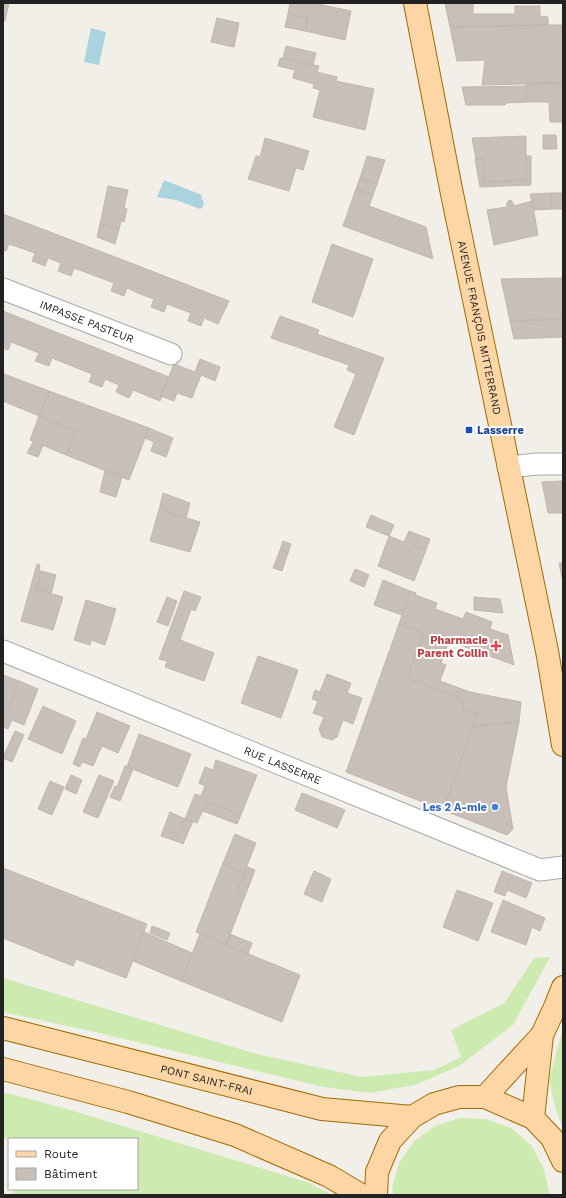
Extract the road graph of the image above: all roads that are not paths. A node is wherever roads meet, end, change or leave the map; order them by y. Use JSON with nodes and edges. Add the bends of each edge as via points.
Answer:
{"nodes":[{"id":1,"x":415,"y":3,"type":"edge"},
{"id":2,"x":3,"y":289,"type":"edge"},
{"id":3,"x":171,"y":354,"type":"dead end"},
{"id":4,"x":563,"y":464,"type":"edge"},
{"id":5,"x":508,"y":467,"type":"junction"},
{"id":6,"x":3,"y":652,"type":"edge"},
{"id":7,"x":563,"y":745,"type":"edge"},
{"id":8,"x":563,"y":867,"type":"edge"},
{"id":9,"x":563,"y":987,"type":"edge"},
{"id":10,"x":3,"y":1028,"type":"edge"},
{"id":11,"x":542,"y":1035,"type":"junction"},
{"id":12,"x":3,"y":1069,"type":"edge"},
{"id":13,"x":485,"y":1097,"type":"junction"},
{"id":14,"x":412,"y":1117,"type":"junction"},
{"id":15,"x":533,"y":1118,"type":"junction"},
{"id":16,"x":563,"y":1161,"type":"edge"},
{"id":17,"x":361,"y":1195,"type":"edge"},
{"id":18,"x":376,"y":1195,"type":"edge"}],
"edges":[{"from":1,"to":5,"type":"main road","name":"AVENUE FRANÇOIS MITTERRAND"},
{"from":2,"to":3,"type":"street","name":"IMPASSE PASTEUR"},
{"from":4,"to":5,"type":"street"},
{"from":5,"to":7,"type":"main road","name":"AVENUE FRANÇOIS MITTERRAND"},
{"from":6,"to":8,"type":"street","name":"RUE LASSERRE","via":[[540,870]]},
{"from":9,"to":11,"type":"main road"},
{"from":10,"to":14,"type":"main road","name":"PONT SAINT-FRAI","via":[[322,1109]]},
{"from":11,"to":13,"type":"main road"},
{"from":11,"to":15,"type":"main road"},
{"from":12,"to":17,"type":"main road","via":[[128,1102],[235,1135],[329,1176]]},
{"from":13,"to":14,"type":"main road","via":[[459,1097],[434,1104]]},
{"from":13,"to":15,"type":"main road"},
{"from":14,"to":18,"type":"main road","via":[[390,1142],[378,1172]]},
{"from":15,"to":16,"type":"main road","via":[[552,1138]]}]}
